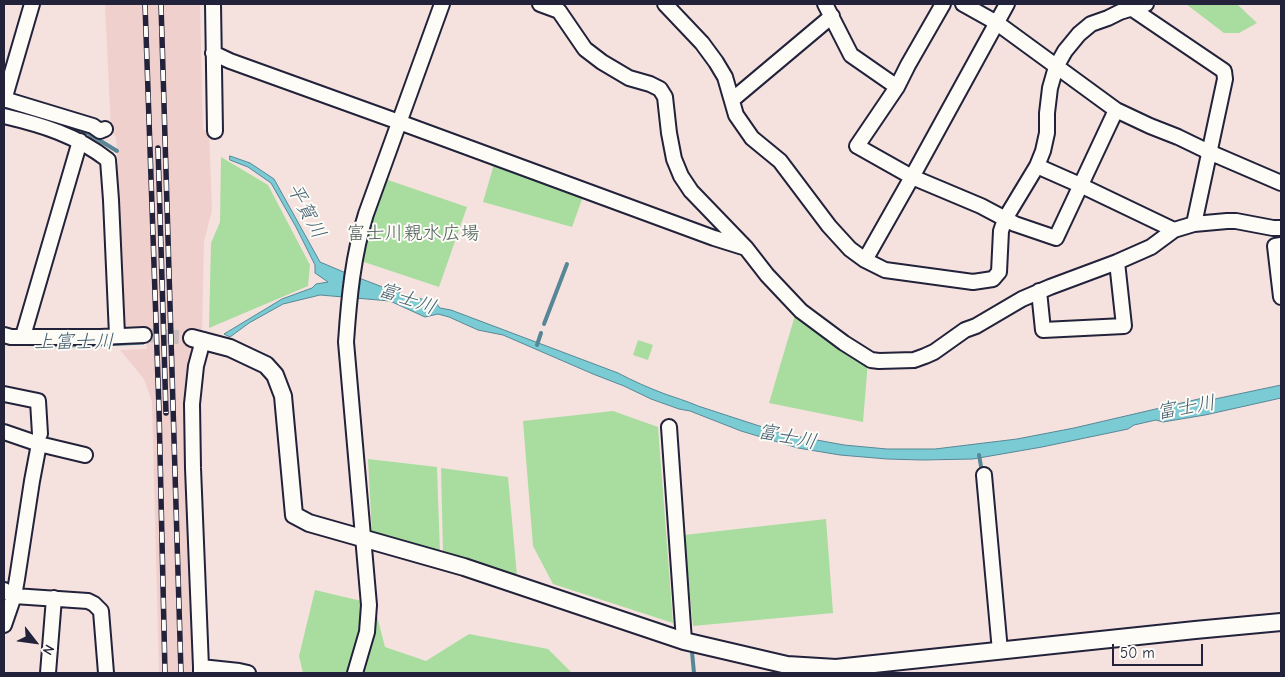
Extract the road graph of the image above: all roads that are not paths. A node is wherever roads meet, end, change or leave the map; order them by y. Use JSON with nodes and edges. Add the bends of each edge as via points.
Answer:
{"nodes":[{"id":1,"x":32,"y":4,"type":"edge"},
{"id":2,"x":213,"y":4,"type":"edge"},
{"id":3,"x":442,"y":4,"type":"edge"},
{"id":4,"x":540,"y":4,"type":"edge"},
{"id":5,"x":665,"y":4,"type":"edge"},
{"id":6,"x":943,"y":4,"type":"edge"},
{"id":7,"x":963,"y":4,"type":"edge"},
{"id":8,"x":1007,"y":4,"type":"edge"},
{"id":9,"x":1146,"y":4,"type":"edge"},
{"id":10,"x":562,"y":7,"type":"edge"},
{"id":11,"x":1131,"y":8,"type":"junction"},
{"id":12,"x":828,"y":10,"type":"edge"},
{"id":13,"x":997,"y":23,"type":"junction"},
{"id":14,"x":213,"y":53,"type":"junction"},
{"id":15,"x":1056,"y":67,"type":"junction"},
{"id":16,"x":897,"y":87,"type":"junction"},
{"id":17,"x":4,"y":99,"type":"edge"},
{"id":18,"x":732,"y":100,"type":"junction"},
{"id":19,"x":1116,"y":110,"type":"junction"},
{"id":20,"x":4,"y":116,"type":"edge"},
{"id":21,"x":399,"y":122,"type":"junction"},
{"id":22,"x":105,"y":129,"type":"dead end"},
{"id":23,"x":215,"y":131,"type":"dead end"},
{"id":24,"x":80,"y":141,"type":"junction"},
{"id":25,"x":1210,"y":152,"type":"junction"},
{"id":26,"x":1037,"y":166,"type":"junction"},
{"id":27,"x":912,"y":177,"type":"junction"},
{"id":28,"x":1281,"y":183,"type":"edge"},
{"id":29,"x":1080,"y":185,"type":"junction"},
{"id":30,"x":1005,"y":220,"type":"junction"},
{"id":31,"x":1194,"y":224,"type":"junction"},
{"id":32,"x":1277,"y":228,"type":"edge"},
{"id":33,"x":1174,"y":230,"type":"junction"},
{"id":34,"x":1278,"y":245,"type":"edge"},
{"id":35,"x":746,"y":248,"type":"junction"},
{"id":36,"x":865,"y":260,"type":"junction"},
{"id":37,"x":1117,"y":262,"type":"junction"},
{"id":38,"x":1040,"y":291,"type":"junction"},
{"id":39,"x":1281,"y":297,"type":"edge"},
{"id":40,"x":4,"y":335,"type":"edge"},
{"id":41,"x":144,"y":335,"type":"tunnel mouth"},
{"id":42,"x":23,"y":336,"type":"junction"},
{"id":43,"x":197,"y":339,"type":"joint"},
{"id":44,"x":112,"y":340,"type":"junction"},
{"id":45,"x":4,"y":394,"type":"edge"},
{"id":46,"x":669,"y":426,"type":"dead end"},
{"id":47,"x":4,"y":432,"type":"edge"},
{"id":48,"x":39,"y":439,"type":"junction"},
{"id":49,"x":85,"y":455,"type":"dead end"},
{"id":50,"x":984,"y":475,"type":"dead end"},
{"id":51,"x":364,"y":538,"type":"junction"},
{"id":52,"x":9,"y":593,"type":"edge"},
{"id":53,"x":54,"y":598,"type":"junction"},
{"id":54,"x":1281,"y":622,"type":"edge"},
{"id":55,"x":4,"y":625,"type":"edge"},
{"id":56,"x":684,"y":641,"type":"junction"},
{"id":57,"x":1000,"y":651,"type":"junction"},
{"id":58,"x":201,"y":670,"type":"edge"},
{"id":59,"x":836,"y":671,"type":"edge"},
{"id":60,"x":48,"y":673,"type":"edge"},
{"id":61,"x":106,"y":673,"type":"edge"},
{"id":62,"x":248,"y":673,"type":"edge"},
{"id":63,"x":355,"y":673,"type":"edge"}],
"edges":[{"from":1,"to":17,"type":"street"},
{"from":2,"to":14,"type":"street"},
{"from":3,"to":21,"type":"street"},
{"from":4,"to":10,"type":"street"},
{"from":5,"to":18,"type":"street","via":[[716,62]]},
{"from":6,"to":16,"type":"street"},
{"from":7,"to":13,"type":"street"},
{"from":8,"to":13,"type":"street"},
{"from":9,"to":11,"type":"street"},
{"from":10,"to":35,"type":"street","via":[[585,49],[629,78],[660,89],[665,97],[674,159],[681,176],[691,191]]},
{"from":11,"to":15,"type":"street","via":[[1091,24],[1079,34]]},
{"from":11,"to":25,"type":"street","via":[[1224,71]]},
{"from":12,"to":16,"type":"street","via":[[851,55]]},
{"from":12,"to":18,"type":"street"},
{"from":13,"to":15,"type":"street"},
{"from":13,"to":27,"type":"street"},
{"from":14,"to":21,"type":"street"},
{"from":14,"to":23,"type":"street"},
{"from":15,"to":19,"type":"street"},
{"from":15,"to":26,"type":"street","via":[[1050,88],[1047,133]]},
{"from":16,"to":27,"type":"street","via":[[857,146]]},
{"from":17,"to":22,"type":"street","via":[[93,126],[100,131]]},
{"from":18,"to":36,"type":"street","via":[[736,116],[752,138],[780,161],[829,226]]},
{"from":19,"to":25,"type":"street"},
{"from":19,"to":29,"type":"street"},
{"from":20,"to":24,"type":"street","via":[[38,124]]},
{"from":21,"to":35,"type":"street"},
{"from":21,"to":51,"type":"street","via":[[361,228],[348,312],[346,342]]},
{"from":24,"to":42,"type":"street"},
{"from":24,"to":44,"type":"street","via":[[108,160],[112,209]]},
{"from":25,"to":28,"type":"street"},
{"from":25,"to":31,"type":"street"},
{"from":26,"to":29,"type":"street"},
{"from":26,"to":30,"type":"street"},
{"from":27,"to":30,"type":"street","via":[[981,206]]},
{"from":27,"to":36,"type":"street"},
{"from":29,"to":30,"type":"street","via":[[1056,238]]},
{"from":29,"to":33,"type":"street"},
{"from":30,"to":36,"type":"street","via":[[1001,231],[999,272],[993,278],[973,282],[885,270]]},
{"from":31,"to":32,"type":"street","via":[[1236,221]]},
{"from":31,"to":33,"type":"street"},
{"from":32,"to":34,"type":"street"},
{"from":33,"to":37,"type":"street","via":[[1151,248]]},
{"from":34,"to":39,"type":"street"},
{"from":35,"to":38,"type":"street","via":[[801,311],[871,360],[914,360],[925,356],[965,330]]},
{"from":37,"to":38,"type":"street"},
{"from":37,"to":38,"type":"street","via":[[1124,326],[1043,330]]},
{"from":40,"to":42,"type":"street"},
{"from":41,"to":44,"type":"street"},
{"from":42,"to":44,"type":"street","via":[[83,342]]},
{"from":43,"to":51,"type":"street","via":[[230,348],[266,365],[275,375],[283,396],[294,516]]},
{"from":43,"to":58,"type":"street","via":[[192,468]]},
{"from":45,"to":48,"type":"street","via":[[38,401]]},
{"from":46,"to":56,"type":"street"},
{"from":47,"to":48,"type":"street"},
{"from":48,"to":49,"type":"street"},
{"from":48,"to":52,"type":"street"},
{"from":50,"to":57,"type":"street"},
{"from":51,"to":56,"type":"street","via":[[464,567]]},
{"from":51,"to":63,"type":"street","via":[[369,605],[367,632]]},
{"from":52,"to":53,"type":"street"},
{"from":52,"to":55,"type":"street"},
{"from":53,"to":60,"type":"street"},
{"from":53,"to":61,"type":"street","via":[[88,601],[101,611]]},
{"from":54,"to":57,"type":"street"},
{"from":56,"to":59,"type":"street","via":[[787,665]]},
{"from":57,"to":59,"type":"street"},
{"from":58,"to":62,"type":"street"}]}
